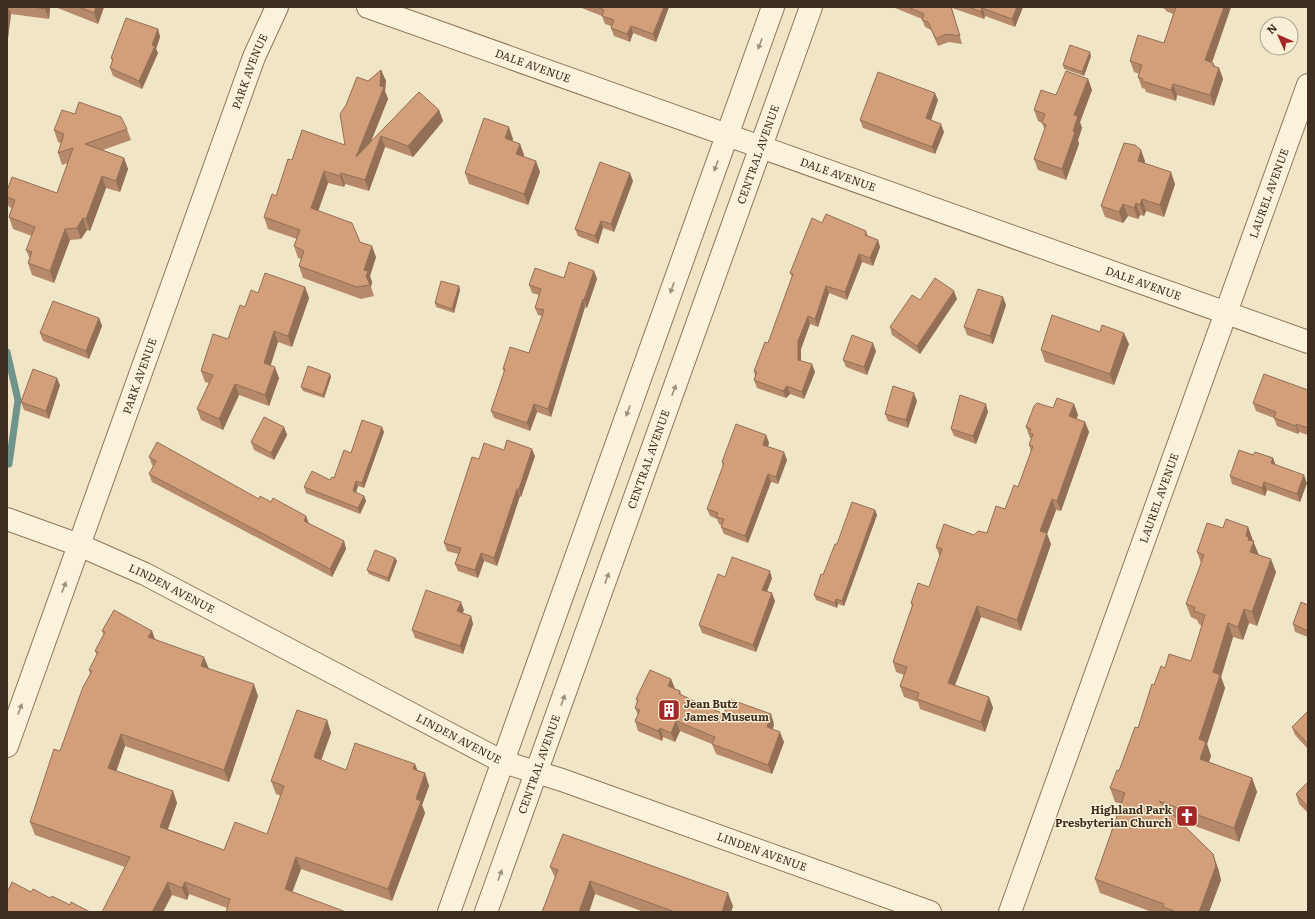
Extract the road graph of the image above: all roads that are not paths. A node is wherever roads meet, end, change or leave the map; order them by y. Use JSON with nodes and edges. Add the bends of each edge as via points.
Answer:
{"nodes":[{"id":1,"x":277,"y":7,"type":"edge"},
{"id":2,"x":368,"y":7,"type":"edge"},
{"id":3,"x":773,"y":7,"type":"edge"},
{"id":4,"x":811,"y":7,"type":"edge"},
{"id":5,"x":1308,"y":85,"type":"edge"},
{"id":6,"x":727,"y":134,"type":"junction"},
{"id":7,"x":761,"y":146,"type":"junction"},
{"id":8,"x":1225,"y":312,"type":"junction"},
{"id":9,"x":1308,"y":342,"type":"edge"},
{"id":10,"x":7,"y":519,"type":"edge"},
{"id":11,"x":79,"y":545,"type":"junction"},
{"id":12,"x":7,"y":746,"type":"edge"},
{"id":13,"x":503,"y":762,"type":"junction"},
{"id":14,"x":537,"y":772,"type":"junction"},
{"id":15,"x":449,"y":912,"type":"edge"},
{"id":16,"x":486,"y":912,"type":"edge"},
{"id":17,"x":930,"y":912,"type":"edge"},
{"id":18,"x":1010,"y":912,"type":"edge"}],
"edges":[{"from":1,"to":11,"type":"street","name":"PARK AVENUE","via":[[254,57]]},
{"from":2,"to":6,"type":"street","name":"DALE AVENUE"},
{"from":3,"to":6,"type":"street","one_way":true},
{"from":4,"to":7,"type":"street","name":"CENTRAL AVENUE"},
{"from":5,"to":8,"type":"street","name":"LAUREL AVENUE"},
{"from":6,"to":7,"type":"street","name":"DALE AVENUE"},
{"from":6,"to":13,"type":"street","one_way":true},
{"from":7,"to":8,"type":"street","name":"DALE AVENUE"},
{"from":14,"to":7,"type":"street","name":"CENTRAL AVENUE","one_way":true},
{"from":8,"to":9,"type":"street","name":"DALE AVENUE"},
{"from":8,"to":18,"type":"street","name":"LAUREL AVENUE"},
{"from":10,"to":11,"type":"street","name":"LINDEN AVENUE"},
{"from":12,"to":11,"type":"street","name":"PARK AVENUE","one_way":true},
{"from":11,"to":13,"type":"street","name":"LINDEN AVENUE","via":[[145,574]]},
{"from":13,"to":14,"type":"street","name":"LINDEN AVENUE"},
{"from":13,"to":15,"type":"street"},
{"from":16,"to":14,"type":"street","name":"CENTRAL AVENUE","one_way":true},
{"from":14,"to":17,"type":"street","name":"LINDEN AVENUE"}]}
